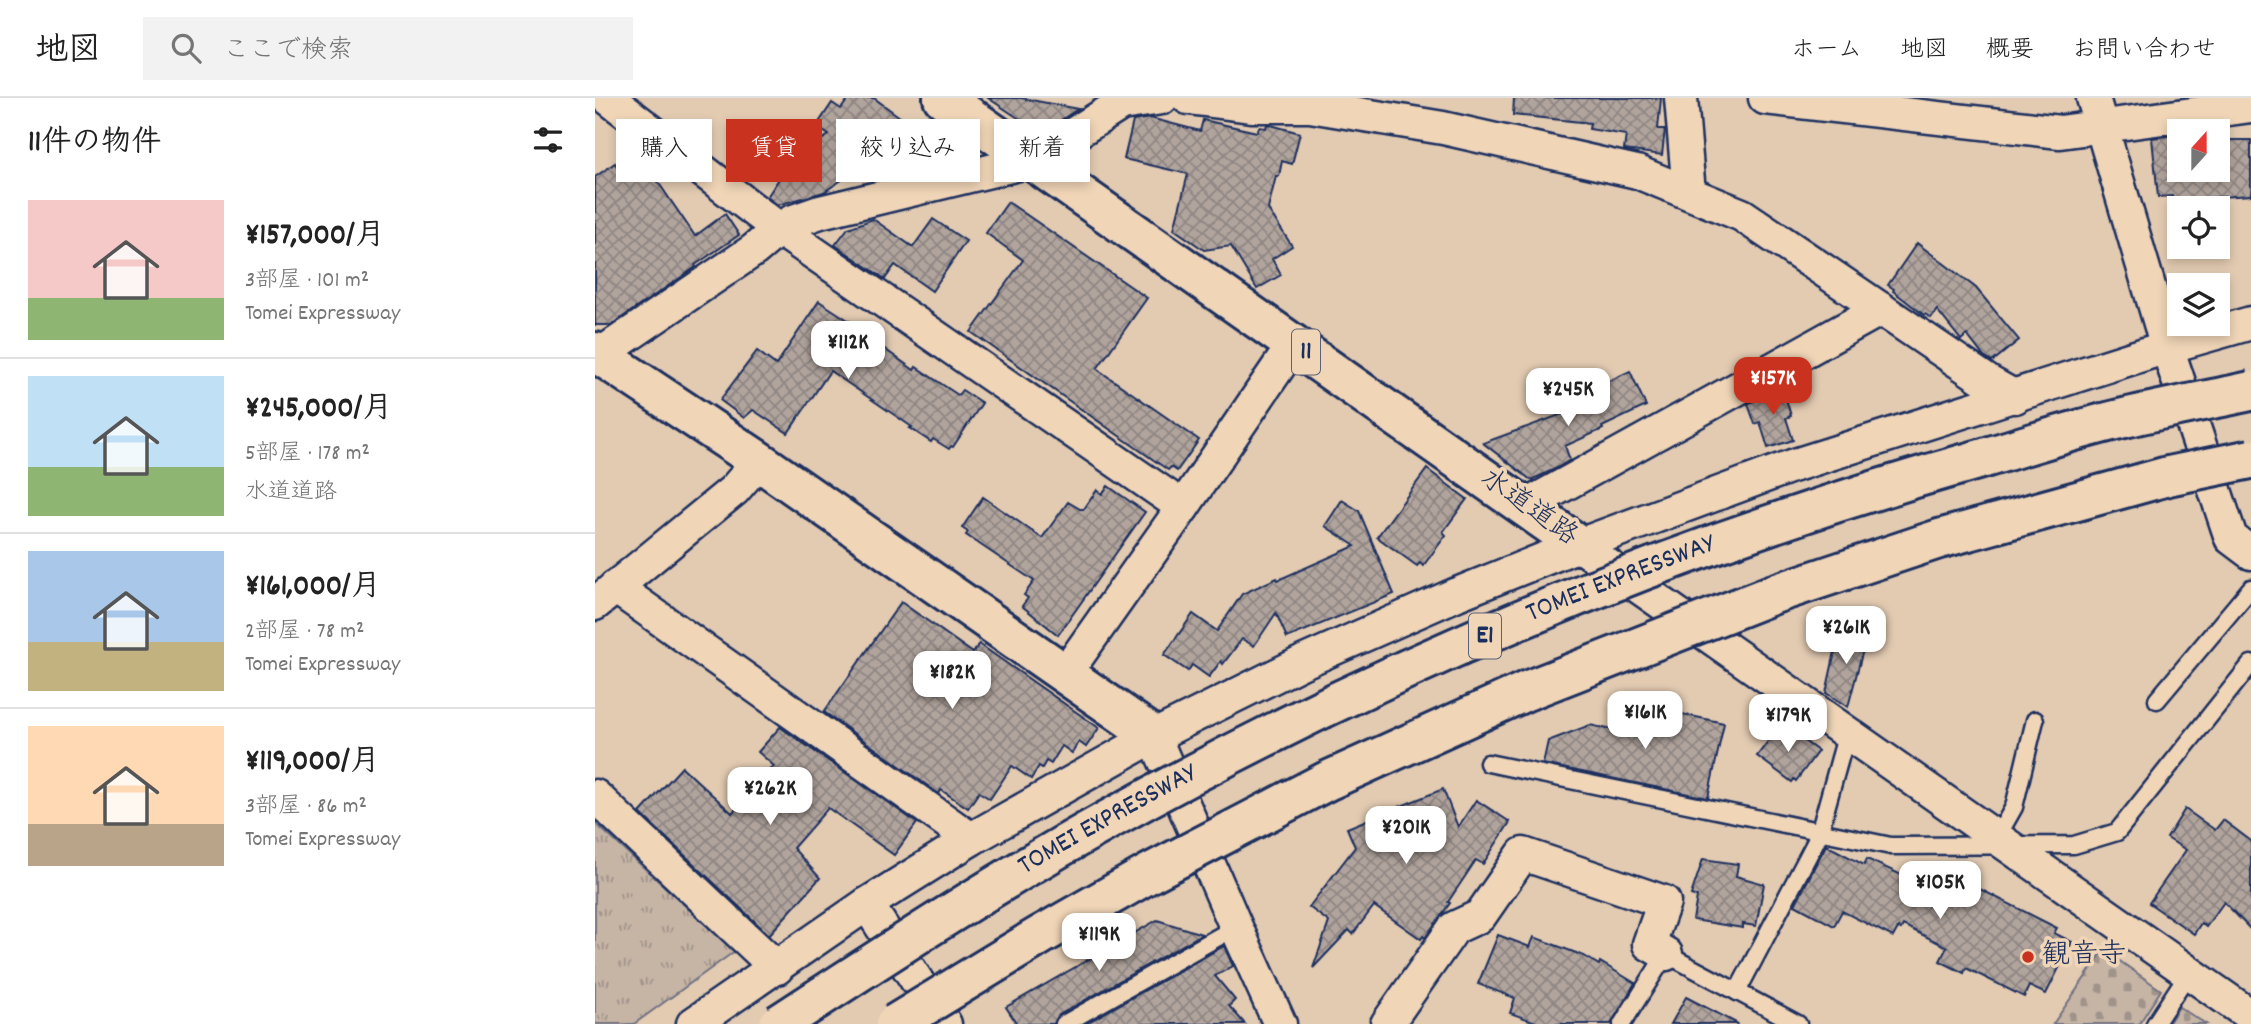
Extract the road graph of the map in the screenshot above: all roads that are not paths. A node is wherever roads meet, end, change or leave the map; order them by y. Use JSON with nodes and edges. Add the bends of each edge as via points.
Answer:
{"nodes":[{"id":1,"x":608,"y":98,"type":"edge"},
{"id":2,"x":943,"y":98,"type":"edge"},
{"id":3,"x":1163,"y":98,"type":"edge"},
{"id":4,"x":1188,"y":98,"type":"edge"},
{"id":5,"x":1681,"y":98,"type":"edge"},
{"id":6,"x":1765,"y":98,"type":"edge"},
{"id":7,"x":1312,"y":102,"type":"edge"},
{"id":8,"x":2251,"y":106,"type":"edge"},
{"id":9,"x":2097,"y":112,"type":"edge"},
{"id":10,"x":1090,"y":124,"type":"edge"},
{"id":11,"x":994,"y":135,"type":"edge"},
{"id":12,"x":994,"y":170,"type":"edge"},
{"id":13,"x":1061,"y":182,"type":"edge"},
{"id":14,"x":1689,"y":194,"type":"junction"},
{"id":15,"x":779,"y":229,"type":"junction"},
{"id":16,"x":1881,"y":309,"type":"junction"},
{"id":17,"x":2251,"y":323,"type":"edge"},
{"id":18,"x":1294,"y":344,"type":"junction"},
{"id":19,"x":2167,"y":347,"type":"junction"},
{"id":20,"x":596,"y":355,"type":"edge"},
{"id":21,"x":2251,"y":391,"type":"edge"},
{"id":22,"x":2015,"y":397,"type":"junction"},
{"id":23,"x":2251,"y":459,"type":"edge"},
{"id":24,"x":759,"y":461,"type":"junction"},
{"id":25,"x":1183,"y":507,"type":"junction"},
{"id":26,"x":1524,"y":507,"type":"junction"},
{"id":27,"x":1579,"y":545,"type":"junction"},
{"id":28,"x":2251,"y":553,"type":"edge"},
{"id":29,"x":2251,"y":588,"type":"edge"},
{"id":30,"x":605,"y":596,"type":"edge"},
{"id":31,"x":2251,"y":664,"type":"edge"},
{"id":32,"x":1065,"y":674,"type":"junction"},
{"id":33,"x":2157,"y":700,"type":"dead end"},
{"id":34,"x":2035,"y":720,"type":"dead end"},
{"id":35,"x":1847,"y":733,"type":"junction"},
{"id":36,"x":1154,"y":736,"type":"junction"},
{"id":37,"x":1488,"y":764,"type":"dead end"},
{"id":38,"x":595,"y":796,"type":"edge"},
{"id":39,"x":1820,"y":831,"type":"junction"},
{"id":40,"x":971,"y":839,"type":"junction"},
{"id":41,"x":2000,"y":842,"type":"junction"},
{"id":42,"x":867,"y":904,"type":"junction"},
{"id":43,"x":1236,"y":927,"type":"junction"},
{"id":44,"x":1666,"y":954,"type":"junction"},
{"id":45,"x":777,"y":968,"type":"junction"},
{"id":46,"x":2189,"y":972,"type":"junction"},
{"id":47,"x":1737,"y":992,"type":"junction"},
{"id":48,"x":2246,"y":1004,"type":"edge"},
{"id":49,"x":693,"y":1024,"type":"edge"},
{"id":50,"x":779,"y":1024,"type":"edge"},
{"id":51,"x":895,"y":1024,"type":"edge"},
{"id":52,"x":945,"y":1024,"type":"edge"},
{"id":53,"x":1063,"y":1024,"type":"edge"},
{"id":54,"x":1280,"y":1024,"type":"edge"},
{"id":55,"x":1387,"y":1024,"type":"edge"},
{"id":56,"x":1622,"y":1024,"type":"edge"},
{"id":57,"x":1798,"y":1024,"type":"edge"},
{"id":58,"x":2155,"y":1024,"type":"edge"}],
"edges":[{"from":1,"to":15,"type":"street"},
{"from":2,"to":11,"type":"main road","name":"水道道路","number":"11"},
{"from":3,"to":10,"type":"street","via":[[1121,104]]},
{"from":4,"to":7,"type":"street","via":[[1251,106]]},
{"from":5,"to":14,"type":"street"},
{"from":6,"to":9,"type":"street","via":[[2060,132]]},
{"from":7,"to":14,"type":"street","via":[[1637,172]]},
{"from":8,"to":9,"type":"street"},
{"from":9,"to":19,"type":"street"},
{"from":12,"to":15,"type":"street","via":[[820,212]]},
{"from":13,"to":18,"type":"main road","name":"水道道路","number":"11"},
{"from":14,"to":16,"type":"street","via":[[1742,215]]},
{"from":15,"to":20,"type":"street"},
{"from":15,"to":25,"type":"street"},
{"from":16,"to":22,"type":"street"},
{"from":16,"to":26,"type":"street"},
{"from":17,"to":19,"type":"street"},
{"from":18,"to":25,"type":"street"},
{"from":18,"to":26,"type":"main road","name":"水道道路","number":"11"},
{"from":19,"to":22,"type":"street"},
{"from":19,"to":28,"type":"street","via":[[2231,538]]},
{"from":20,"to":24,"type":"main road"},
{"from":21,"to":50,"type":"main road","name":"TOMEI EXPRESSWAY","number":"E1","bridge":true,"via":[[2121,419],[1901,481],[1751,531],[1429,660],[1268,736],[1112,818],[1003,880]]},
{"from":22,"to":27,"type":"street","via":[[1793,466]]},
{"from":23,"to":51,"type":"main road","number":"E1","bridge":true,"via":[[2168,476],[1939,539],[1775,594],[1526,691],[1327,781],[1150,873]]},
{"from":24,"to":30,"type":"street","via":[[734,490]]},
{"from":24,"to":32,"type":"main road"},
{"from":25,"to":32,"type":"street"},
{"from":26,"to":27,"type":"main road","name":"水道道路","number":"11"},
{"from":27,"to":35,"type":"street","name":"水道道路"},
{"from":27,"to":36,"type":"street","via":[[1303,662]]},
{"from":29,"to":33,"type":"lane"},
{"from":30,"to":40,"type":"street"},
{"from":31,"to":41,"type":"lane","via":[[2117,832],[2074,845]]},
{"from":32,"to":36,"type":"main road"},
{"from":34,"to":41,"type":"lane","via":[[2014,807]]},
{"from":35,"to":39,"type":"lane"},
{"from":35,"to":41,"type":"street","name":"水道道路"},
{"from":36,"to":40,"type":"street"},
{"from":36,"to":43,"type":"street"},
{"from":37,"to":39,"type":"lane"},
{"from":38,"to":45,"type":"street"},
{"from":39,"to":41,"type":"lane","via":[[1891,846]]},
{"from":39,"to":47,"type":"lane"},
{"from":40,"to":42,"type":"street"},
{"from":41,"to":46,"type":"street","name":"水道道路"},
{"from":42,"to":45,"type":"street"},
{"from":42,"to":52,"type":"street"},
{"from":43,"to":53,"type":"lane"},
{"from":43,"to":54,"type":"street"},
{"from":44,"to":47,"type":"lane"},
{"from":44,"to":55,"type":"street","via":[[1649,944],[1664,902],[1523,854],[1480,916],[1454,928]]},
{"from":44,"to":56,"type":"lane"},
{"from":45,"to":49,"type":"street"},
{"from":46,"to":48,"type":"street","name":"水道道路"},
{"from":46,"to":58,"type":"lane"},
{"from":47,"to":57,"type":"lane"}]}
